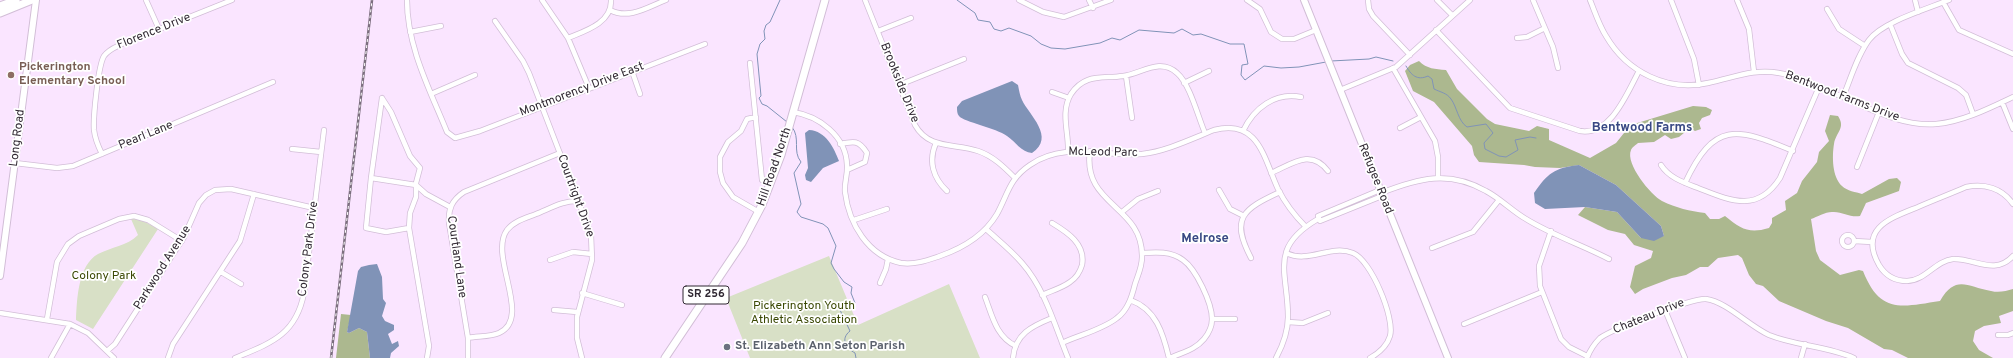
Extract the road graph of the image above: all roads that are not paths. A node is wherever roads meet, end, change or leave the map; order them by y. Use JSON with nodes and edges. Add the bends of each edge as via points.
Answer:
{"nodes":[{"id":1,"x":16,"y":0,"type":"edge"},
{"id":2,"x":32,"y":0,"type":"edge"},
{"id":3,"x":36,"y":0,"type":"edge"},
{"id":4,"x":146,"y":0,"type":"edge"},
{"id":5,"x":232,"y":0,"type":"edge"},
{"id":6,"x":407,"y":0,"type":"edge"},
{"id":7,"x":542,"y":0,"type":"edge"},
{"id":8,"x":611,"y":0,"type":"edge"},
{"id":9,"x":666,"y":0,"type":"edge"},
{"id":10,"x":825,"y":0,"type":"edge"},
{"id":11,"x":865,"y":0,"type":"edge"},
{"id":12,"x":1020,"y":0,"type":"edge"},
{"id":13,"x":1089,"y":0,"type":"edge"},
{"id":14,"x":1111,"y":0,"type":"edge"},
{"id":15,"x":1247,"y":0,"type":"edge"},
{"id":16,"x":1304,"y":0,"type":"edge"},
{"id":17,"x":1368,"y":0,"type":"edge"},
{"id":18,"x":1437,"y":0,"type":"edge"},
{"id":19,"x":1470,"y":0,"type":"edge"},
{"id":20,"x":1533,"y":0,"type":"edge"},
{"id":21,"x":1590,"y":0,"type":"edge"},
{"id":22,"x":1671,"y":0,"type":"edge"},
{"id":23,"x":1737,"y":0,"type":"edge"},
{"id":24,"x":1915,"y":0,"type":"edge"},
{"id":25,"x":1949,"y":0,"type":"edge"},
{"id":26,"x":1943,"y":2,"type":"junction"},
{"id":27,"x":0,"y":6,"type":"edge"},
{"id":28,"x":1093,"y":8,"type":"junction"},
{"id":29,"x":1827,"y":9,"type":"dead end"},
{"id":30,"x":610,"y":10,"type":"junction"},
{"id":31,"x":1918,"y":12,"type":"junction"},
{"id":32,"x":0,"y":13,"type":"edge"},
{"id":33,"x":1452,"y":15,"type":"junction"},
{"id":34,"x":911,"y":18,"type":"dead end"},
{"id":35,"x":495,"y":21,"type":"dead end"},
{"id":36,"x":1890,"y":24,"type":"junction"},
{"id":37,"x":441,"y":26,"type":"dead end"},
{"id":38,"x":1545,"y":28,"type":"junction"},
{"id":39,"x":159,"y":29,"type":"junction"},
{"id":40,"x":1316,"y":30,"type":"junction"},
{"id":41,"x":1436,"y":30,"type":"junction"},
{"id":42,"x":878,"y":31,"type":"junction"},
{"id":43,"x":410,"y":32,"type":"junction"},
{"id":44,"x":568,"y":38,"type":"junction"},
{"id":45,"x":1517,"y":38,"type":"dead end"},
{"id":46,"x":705,"y":44,"type":"dead end"},
{"id":47,"x":1865,"y":46,"type":"junction"},
{"id":48,"x":2013,"y":54,"type":"edge"},
{"id":49,"x":1410,"y":55,"type":"junction"},
{"id":50,"x":964,"y":59,"type":"dead end"},
{"id":51,"x":750,"y":63,"type":"dead end"},
{"id":52,"x":1394,"y":68,"type":"junction"},
{"id":53,"x":1558,"y":68,"type":"dead end"},
{"id":54,"x":632,"y":71,"type":"junction"},
{"id":55,"x":1210,"y":71,"type":"dead end"},
{"id":56,"x":1639,"y":71,"type":"junction"},
{"id":57,"x":1754,"y":72,"type":"junction"},
{"id":58,"x":475,"y":75,"type":"dead end"},
{"id":59,"x":1126,"y":76,"type":"junction"},
{"id":60,"x":273,"y":82,"type":"dead end"},
{"id":61,"x":1184,"y":83,"type":"junction"},
{"id":62,"x":899,"y":85,"type":"junction"},
{"id":63,"x":1699,"y":85,"type":"junction"},
{"id":64,"x":1819,"y":87,"type":"junction"},
{"id":65,"x":589,"y":88,"type":"junction"},
{"id":66,"x":1340,"y":90,"type":"junction"},
{"id":67,"x":1052,"y":92,"type":"dead end"},
{"id":68,"x":431,"y":94,"type":"junction"},
{"id":69,"x":640,"y":94,"type":"dead end"},
{"id":70,"x":1301,"y":97,"type":"dead end"},
{"id":71,"x":1843,"y":97,"type":"junction"},
{"id":72,"x":2013,"y":97,"type":"edge"},
{"id":73,"x":1069,"y":98,"type":"junction"},
{"id":74,"x":2002,"y":102,"type":"junction"},
{"id":75,"x":542,"y":106,"type":"junction"},
{"id":76,"x":793,"y":112,"type":"junction"},
{"id":77,"x":1879,"y":112,"type":"junction"},
{"id":78,"x":1973,"y":114,"type":"junction"},
{"id":79,"x":1421,"y":117,"type":"junction"},
{"id":80,"x":756,"y":118,"type":"junction"},
{"id":81,"x":1132,"y":118,"type":"dead end"},
{"id":82,"x":1400,"y":128,"type":"dead end"},
{"id":83,"x":2013,"y":129,"type":"edge"},
{"id":84,"x":324,"y":130,"type":"dead end"},
{"id":85,"x":1243,"y":131,"type":"junction"},
{"id":86,"x":1205,"y":133,"type":"junction"},
{"id":87,"x":936,"y":143,"type":"junction"},
{"id":88,"x":840,"y":144,"type":"junction"},
{"id":89,"x":292,"y":149,"type":"dead end"},
{"id":90,"x":1068,"y":151,"type":"junction"},
{"id":91,"x":1090,"y":151,"type":"junction"},
{"id":92,"x":1793,"y":151,"type":"junction"},
{"id":93,"x":321,"y":152,"type":"junction"},
{"id":94,"x":560,"y":153,"type":"junction"},
{"id":95,"x":102,"y":154,"type":"junction"},
{"id":96,"x":15,"y":163,"type":"junction"},
{"id":97,"x":1661,"y":166,"type":"dead end"},
{"id":98,"x":1857,"y":167,"type":"dead end"},
{"id":99,"x":847,"y":170,"type":"junction"},
{"id":100,"x":1328,"y":171,"type":"dead end"},
{"id":101,"x":1271,"y":173,"type":"junction"},
{"id":102,"x":371,"y":178,"type":"junction"},
{"id":103,"x":1015,"y":178,"type":"junction"},
{"id":104,"x":1438,"y":178,"type":"junction"},
{"id":105,"x":762,"y":180,"type":"dead end"},
{"id":106,"x":1685,"y":183,"type":"junction"},
{"id":107,"x":416,"y":185,"type":"junction"},
{"id":108,"x":1219,"y":190,"type":"dead end"},
{"id":109,"x":1158,"y":191,"type":"dead end"},
{"id":110,"x":947,"y":192,"type":"dead end"},
{"id":111,"x":1280,"y":192,"type":"junction"},
{"id":112,"x":1381,"y":193,"type":"junction"},
{"id":113,"x":254,"y":194,"type":"junction"},
{"id":114,"x":1499,"y":200,"type":"junction"},
{"id":115,"x":579,"y":201,"type":"junction"},
{"id":116,"x":2013,"y":204,"type":"edge"},
{"id":117,"x":314,"y":208,"type":"junction"},
{"id":118,"x":450,"y":208,"type":"junction"},
{"id":119,"x":887,"y":209,"type":"dead end"},
{"id":120,"x":759,"y":212,"type":"junction"},
{"id":121,"x":1122,"y":212,"type":"junction"},
{"id":122,"x":1244,"y":216,"type":"junction"},
{"id":123,"x":854,"y":220,"type":"junction"},
{"id":124,"x":1052,"y":223,"type":"dead end"},
{"id":125,"x":1306,"y":227,"type":"junction"},
{"id":126,"x":409,"y":228,"type":"junction"},
{"id":127,"x":986,"y":229,"type":"junction"},
{"id":128,"x":1551,"y":232,"type":"junction"},
{"id":129,"x":182,"y":241,"type":"junction"},
{"id":130,"x":1854,"y":242,"type":"dead end"},
{"id":131,"x":1872,"y":242,"type":"junction"},
{"id":132,"x":1432,"y":248,"type":"dead end"},
{"id":133,"x":1142,"y":253,"type":"junction"},
{"id":134,"x":1286,"y":253,"type":"junction"},
{"id":135,"x":592,"y":254,"type":"junction"},
{"id":136,"x":2013,"y":256,"type":"edge"},
{"id":137,"x":1251,"y":258,"type":"dead end"},
{"id":138,"x":888,"y":259,"type":"junction"},
{"id":139,"x":1609,"y":259,"type":"dead end"},
{"id":140,"x":550,"y":260,"type":"dead end"},
{"id":141,"x":220,"y":272,"type":"junction"},
{"id":142,"x":0,"y":276,"type":"edge"},
{"id":143,"x":880,"y":283,"type":"dead end"},
{"id":144,"x":242,"y":284,"type":"dead end"},
{"id":145,"x":1542,"y":292,"type":"junction"},
{"id":146,"x":582,"y":293,"type":"junction"},
{"id":147,"x":1042,"y":295,"type":"junction"},
{"id":148,"x":985,"y":297,"type":"dead end"},
{"id":149,"x":1130,"y":300,"type":"junction"},
{"id":150,"x":622,"y":305,"type":"dead end"},
{"id":151,"x":554,"y":310,"type":"dead end"},
{"id":152,"x":1665,"y":310,"type":"junction"},
{"id":153,"x":577,"y":312,"type":"junction"},
{"id":154,"x":0,"y":313,"type":"edge"},
{"id":155,"x":1328,"y":313,"type":"dead end"},
{"id":156,"x":1052,"y":318,"type":"junction"},
{"id":157,"x":47,"y":319,"type":"junction"},
{"id":158,"x":1212,"y":319,"type":"junction"},
{"id":159,"x":1235,"y":319,"type":"dead end"},
{"id":160,"x":1288,"y":322,"type":"junction"},
{"id":161,"x":70,"y":324,"type":"junction"},
{"id":162,"x":1464,"y":324,"type":"dead end"},
{"id":163,"x":2013,"y":333,"type":"edge"},
{"id":164,"x":1998,"y":335,"type":"dead end"},
{"id":165,"x":468,"y":338,"type":"junction"},
{"id":166,"x":1062,"y":343,"type":"junction"},
{"id":167,"x":1804,"y":344,"type":"junction"},
{"id":168,"x":1016,"y":346,"type":"junction"},
{"id":169,"x":107,"y":351,"type":"junction"},
{"id":170,"x":1587,"y":357,"type":"edge"},
{"id":171,"x":50,"y":358,"type":"edge"},
{"id":172,"x":114,"y":358,"type":"edge"},
{"id":173,"x":168,"y":358,"type":"edge"},
{"id":174,"x":235,"y":358,"type":"edge"},
{"id":175,"x":427,"y":358,"type":"edge"},
{"id":176,"x":468,"y":358,"type":"edge"},
{"id":177,"x":582,"y":358,"type":"edge"},
{"id":178,"x":665,"y":358,"type":"edge"},
{"id":179,"x":1013,"y":358,"type":"edge"},
{"id":180,"x":1068,"y":358,"type":"edge"},
{"id":181,"x":1170,"y":358,"type":"edge"},
{"id":182,"x":1276,"y":358,"type":"edge"},
{"id":183,"x":1370,"y":358,"type":"edge"},
{"id":184,"x":1448,"y":358,"type":"edge"},
{"id":185,"x":1685,"y":358,"type":"edge"},
{"id":186,"x":1801,"y":358,"type":"edge"},
{"id":187,"x":1854,"y":358,"type":"edge"}],
"edges":[{"from":1,"to":27,"type":"main road"},
{"from":2,"to":32,"type":"main road"},
{"from":3,"to":96,"type":"main road","name":"Long Road"},
{"from":4,"to":39,"type":"street"},
{"from":5,"to":39,"type":"street","name":"Florence Drive"},
{"from":6,"to":43,"type":"street"},
{"from":7,"to":44,"type":"street"},
{"from":8,"to":30,"type":"street"},
{"from":9,"to":30,"type":"street","via":[[630,14],[619,14]]},
{"from":10,"to":76,"type":"main road","name":"Hill Road North","number":"SR 256"},
{"from":11,"to":42,"type":"street","name":"Brookside Drive"},
{"from":12,"to":28,"type":"street","via":[[1058,17]]},
{"from":13,"to":28,"type":"street"},
{"from":14,"to":28,"type":"street"},
{"from":15,"to":40,"type":"street","via":[[1260,9],[1271,32],[1282,39],[1294,39]]},
{"from":16,"to":40,"type":"main road","name":"Refugee Road"},
{"from":17,"to":49,"type":"street","via":[[1373,16]]},
{"from":18,"to":33,"type":"street"},
{"from":19,"to":33,"type":"street"},
{"from":20,"to":38,"type":"street"},
{"from":21,"to":56,"type":"street","name":"Bentwood Farms Drive","via":[[1611,44]]},
{"from":22,"to":63,"type":"street","via":[[1694,59]]},
{"from":23,"to":57,"type":"street","via":[[1748,29]]},
{"from":24,"to":31,"type":"street"},
{"from":25,"to":26,"type":"street"},
{"from":26,"to":31,"type":"street"},
{"from":26,"to":48,"type":"street","via":[[1959,30]]},
{"from":29,"to":47,"type":"street","via":[[1839,28]]},
{"from":30,"to":44,"type":"street","via":[[598,24]]},
{"from":31,"to":36,"type":"street"},
{"from":33,"to":41,"type":"street"},
{"from":34,"to":42,"type":"street"},
{"from":35,"to":75,"type":"street","name":"Courtright Drive","via":[[523,61]]},
{"from":36,"to":47,"type":"street","via":[[1873,35]]},
{"from":36,"to":78,"type":"street","via":[[1908,62],[1958,88],[1966,95]]},
{"from":37,"to":43,"type":"street"},
{"from":38,"to":45,"type":"street"},
{"from":38,"to":53,"type":"street"},
{"from":39,"to":95,"type":"street","name":"Florence Drive","via":[[113,48],[102,60],[94,124]]},
{"from":40,"to":66,"type":"main road","name":"Refugee Road"},
{"from":41,"to":49,"type":"street"},
{"from":41,"to":56,"type":"street","via":[[1510,108],[1580,131],[1590,131],[1605,124]]},
{"from":42,"to":62,"type":"street","name":"Brookside Drive"},
{"from":43,"to":68,"type":"street"},
{"from":44,"to":65,"type":"street"},
{"from":46,"to":54,"type":"street","name":"Montmorency Drive East"},
{"from":47,"to":71,"type":"street"},
{"from":49,"to":52,"type":"street"},
{"from":50,"to":62,"type":"street"},
{"from":51,"to":80,"type":"street"},
{"from":52,"to":66,"type":"street"},
{"from":52,"to":79,"type":"street"},
{"from":54,"to":65,"type":"street","name":"Montmorency Drive East"},
{"from":54,"to":69,"type":"street"},
{"from":55,"to":61,"type":"street"},
{"from":56,"to":63,"type":"street","name":"Bentwood Farms Drive","via":[[1667,83]]},
{"from":57,"to":63,"type":"street","name":"Bentwood Farms Drive"},
{"from":57,"to":64,"type":"street","name":"Bentwood Farms Drive","via":[[1789,75]]},
{"from":58,"to":68,"type":"street"},
{"from":59,"to":61,"type":"street","via":[[1153,66],[1165,66],[1177,73]]},
{"from":59,"to":73,"type":"street","via":[[1103,76],[1087,80],[1074,90]]},
{"from":59,"to":81,"type":"street"},
{"from":60,"to":95,"type":"street","name":"Pearl Lane"},
{"from":61,"to":86,"type":"street"},
{"from":62,"to":87,"type":"street","name":"Brookside Drive","via":[[918,130],[925,138]]},
{"from":64,"to":71,"type":"street","name":"Bentwood Farms Drive"},
{"from":64,"to":92,"type":"street"},
{"from":65,"to":75,"type":"street","name":"Montmorency Drive East"},
{"from":66,"to":112,"type":"main road","name":"Refugee Road"},
{"from":67,"to":73,"type":"street"},
{"from":68,"to":75,"type":"street","name":"Montmorency Drive East","via":[[447,132],[452,137],[470,134]]},
{"from":70,"to":85,"type":"street","via":[[1285,97],[1265,104],[1254,114]]},
{"from":71,"to":77,"type":"street","name":"Bentwood Farms Drive"},
{"from":72,"to":74,"type":"street","name":"Bentwood Farms Drive"},
{"from":73,"to":90,"type":"street","via":[[1065,114]]},
{"from":74,"to":78,"type":"street","name":"Bentwood Farms Drive"},
{"from":74,"to":83,"type":"street"},
{"from":75,"to":94,"type":"street","name":"Courtright Drive"},
{"from":76,"to":88,"type":"street","name":"McLeod Parc","via":[[822,124],[833,132]]},
{"from":76,"to":120,"type":"main road","name":"Hill Road North","number":"SR 256","via":[[774,175]]},
{"from":77,"to":78,"type":"street","name":"Bentwood Farms Drive","via":[[1906,122],[1929,124],[1952,122]]},
{"from":77,"to":98,"type":"street"},
{"from":79,"to":82,"type":"street"},
{"from":79,"to":104,"type":"street","via":[[1437,146]]},
{"from":80,"to":105,"type":"street"},
{"from":80,"to":120,"type":"street","via":[[747,119],[728,142],[720,157],[720,172],[723,183],[733,197]]},
{"from":84,"to":93,"type":"street","name":"Colony Park Drive"},
{"from":85,"to":86,"type":"street","name":"McLeod Parc","via":[[1224,128]]},
{"from":85,"to":101,"type":"street","via":[[1254,138],[1260,146]]},
{"from":86,"to":91,"type":"street","name":"McLeod Parc","via":[[1149,153]]},
{"from":87,"to":103,"type":"street","name":"Brookside Drive","via":[[981,153],[995,160]]},
{"from":87,"to":110,"type":"street","via":[[932,158],[933,168],[938,181]]},
{"from":88,"to":99,"type":"street","name":"McLeod Parc","via":[[847,160]]},
{"from":88,"to":99,"type":"street","via":[[858,142],[867,153],[865,162]]},
{"from":89,"to":93,"type":"street"},
{"from":90,"to":91,"type":"street","name":"McLeod Parc"},
{"from":90,"to":103,"type":"street","name":"McLeod Parc","via":[[1034,162]]},
{"from":91,"to":121,"type":"street","via":[[1089,166],[1093,182],[1102,195]]},
{"from":92,"to":106,"type":"street","via":[[1752,134],[1725,136],[1711,143],[1700,154]]},
{"from":92,"to":106,"type":"street","via":[[1777,184],[1766,195],[1751,201],[1726,199]]},
{"from":93,"to":117,"type":"street","name":"Colony Park Drive"},
{"from":94,"to":115,"type":"street","name":"Courtright Drive"},
{"from":94,"to":118,"type":"street","name":"Courtland Lane","via":[[464,192],[455,198]]},
{"from":95,"to":96,"type":"street","name":"Pearl Lane","via":[[62,168]]},
{"from":96,"to":142,"type":"main road","name":"Long Road"},
{"from":97,"to":106,"type":"street","via":[[1668,174]]},
{"from":99,"to":123,"type":"street","name":"McLeod Parc","via":[[846,192]]},
{"from":100,"to":101,"type":"street","via":[[1318,160],[1309,158]]},
{"from":101,"to":111,"type":"street"},
{"from":102,"to":107,"type":"street"},
{"from":102,"to":107,"type":"street","via":[[382,98],[391,112],[410,156],[420,168]]},
{"from":102,"to":126,"type":"street","via":[[366,228],[386,232]]},
{"from":103,"to":127,"type":"street","name":"McLeod Parc"},
{"from":104,"to":112,"type":"street","via":[[1411,182]]},
{"from":104,"to":114,"type":"street","via":[[1455,179],[1470,184]]},
{"from":107,"to":118,"type":"street"},
{"from":107,"to":126,"type":"street","via":[[417,194],[411,208]]},
{"from":108,"to":122,"type":"street","via":[[1230,209]]},
{"from":109,"to":121,"type":"street","via":[[1138,199]]},
{"from":111,"to":122,"type":"street","via":[[1256,204]]},
{"from":111,"to":125,"type":"street"},
{"from":112,"to":125,"type":"street","via":[[1320,221],[1318,219]]},
{"from":112,"to":184,"type":"main road","name":"Refugee Road"},
{"from":113,"to":117,"type":"street","name":"Parkwood Avenue"},
{"from":113,"to":129,"type":"street","name":"Parkwood Avenue","via":[[226,188],[215,190],[197,206]]},
{"from":113,"to":141,"type":"street","via":[[240,241]]},
{"from":114,"to":128,"type":"street","via":[[1527,220]]},
{"from":114,"to":132,"type":"street","via":[[1473,232]]},
{"from":115,"to":135,"type":"street","name":"Courtright Drive","via":[[590,228]]},
{"from":115,"to":165,"type":"street","via":[[564,203],[519,221],[507,230],[502,240],[502,250],[512,307],[510,322],[499,333]]},
{"from":116,"to":131,"type":"street","via":[[2002,193],[1990,187],[1966,187],[1889,219],[1877,229]]},
{"from":117,"to":174,"type":"street","name":"Colony Park Drive","via":[[304,293],[296,318],[286,331],[273,341]]},
{"from":118,"to":165,"type":"street","name":"Courtland Lane","via":[[449,223]]},
{"from":119,"to":123,"type":"street"},
{"from":120,"to":178,"type":"main road","name":"Hill Road North","number":"SR 256","via":[[738,249]]},
{"from":121,"to":133,"type":"street","via":[[1136,231]]},
{"from":122,"to":137,"type":"street","via":[[1241,233]]},
{"from":123,"to":138,"type":"street","name":"McLeod Parc","via":[[869,246]]},
{"from":124,"to":147,"type":"street","via":[[1076,241],[1081,250],[1082,260],[1078,275],[1070,282]]},
{"from":125,"to":134,"type":"street","via":[[1293,239]]},
{"from":126,"to":175,"type":"street","via":[[429,344]]},
{"from":127,"to":138,"type":"street","name":"McLeod Parc","via":[[968,244],[933,258],[912,264]]},
{"from":127,"to":147,"type":"street","via":[[1022,262]]},
{"from":128,"to":139,"type":"street"},
{"from":128,"to":145,"type":"street","via":[[1538,266],[1538,281]]},
{"from":129,"to":157,"type":"street","via":[[148,220],[134,216],[119,219],[79,236],[68,244],[57,262]]},
{"from":129,"to":169,"type":"street","name":"Parkwood Avenue","via":[[115,344]]},
{"from":130,"to":131,"type":"street"},
{"from":131,"to":136,"type":"street","via":[[1874,254],[1884,271],[1891,278],[1906,281],[1920,278],[1940,263],[1950,260],[1990,266],[2001,265]]},
{"from":133,"to":149,"type":"street"},
{"from":133,"to":158,"type":"street","via":[[1168,254],[1187,263],[1199,280]]},
{"from":134,"to":160,"type":"street","via":[[1283,273]]},
{"from":134,"to":183,"type":"street","via":[[1307,257],[1348,251],[1366,262],[1388,311],[1391,326],[1390,337],[1385,346]]},
{"from":135,"to":140,"type":"street","via":[[573,252]]},
{"from":135,"to":146,"type":"street","name":"Courtright Drive"},
{"from":138,"to":143,"type":"street"},
{"from":141,"to":144,"type":"street"},
{"from":141,"to":173,"type":"street","via":[[173,344]]},
{"from":145,"to":162,"type":"street"},
{"from":145,"to":170,"type":"street","via":[[1561,339],[1569,347]]},
{"from":146,"to":150,"type":"street"},
{"from":146,"to":153,"type":"street","name":"Courtright Drive"},
{"from":147,"to":156,"type":"street"},
{"from":148,"to":168,"type":"street","via":[[1000,333],[1006,341]]},
{"from":149,"to":166,"type":"street","via":[[1124,312],[1116,319]]},
{"from":149,"to":181,"type":"street","via":[[1143,306],[1153,315]]},
{"from":151,"to":153,"type":"street"},
{"from":152,"to":167,"type":"street","name":"Chateau Drive","via":[[1695,300],[1711,300],[1771,335]]},
{"from":152,"to":170,"type":"street","name":"Chateau Drive","via":[[1605,335],[1593,346]]},
{"from":152,"to":185,"type":"street"},
{"from":153,"to":177,"type":"street","name":"Courtright Drive","via":[[577,338]]},
{"from":154,"to":157,"type":"street"},
{"from":155,"to":160,"type":"street","via":[[1303,323]]},
{"from":156,"to":166,"type":"street"},
{"from":156,"to":168,"type":"street","via":[[1028,329]]},
{"from":157,"to":161,"type":"street"},
{"from":158,"to":159,"type":"street"},
{"from":158,"to":181,"type":"street","via":[[1210,330],[1201,343]]},
{"from":160,"to":182,"type":"street"},
{"from":161,"to":169,"type":"street","via":[[88,333]]},
{"from":161,"to":171,"type":"street"},
{"from":163,"to":164,"type":"street"},
{"from":165,"to":176,"type":"street","name":"Courtland Lane"},
{"from":166,"to":180,"type":"street"},
{"from":167,"to":186,"type":"street"},
{"from":167,"to":187,"type":"street","name":"Chateau Drive","via":[[1833,350]]},
{"from":168,"to":179,"type":"street"},
{"from":169,"to":172,"type":"street"}]}
